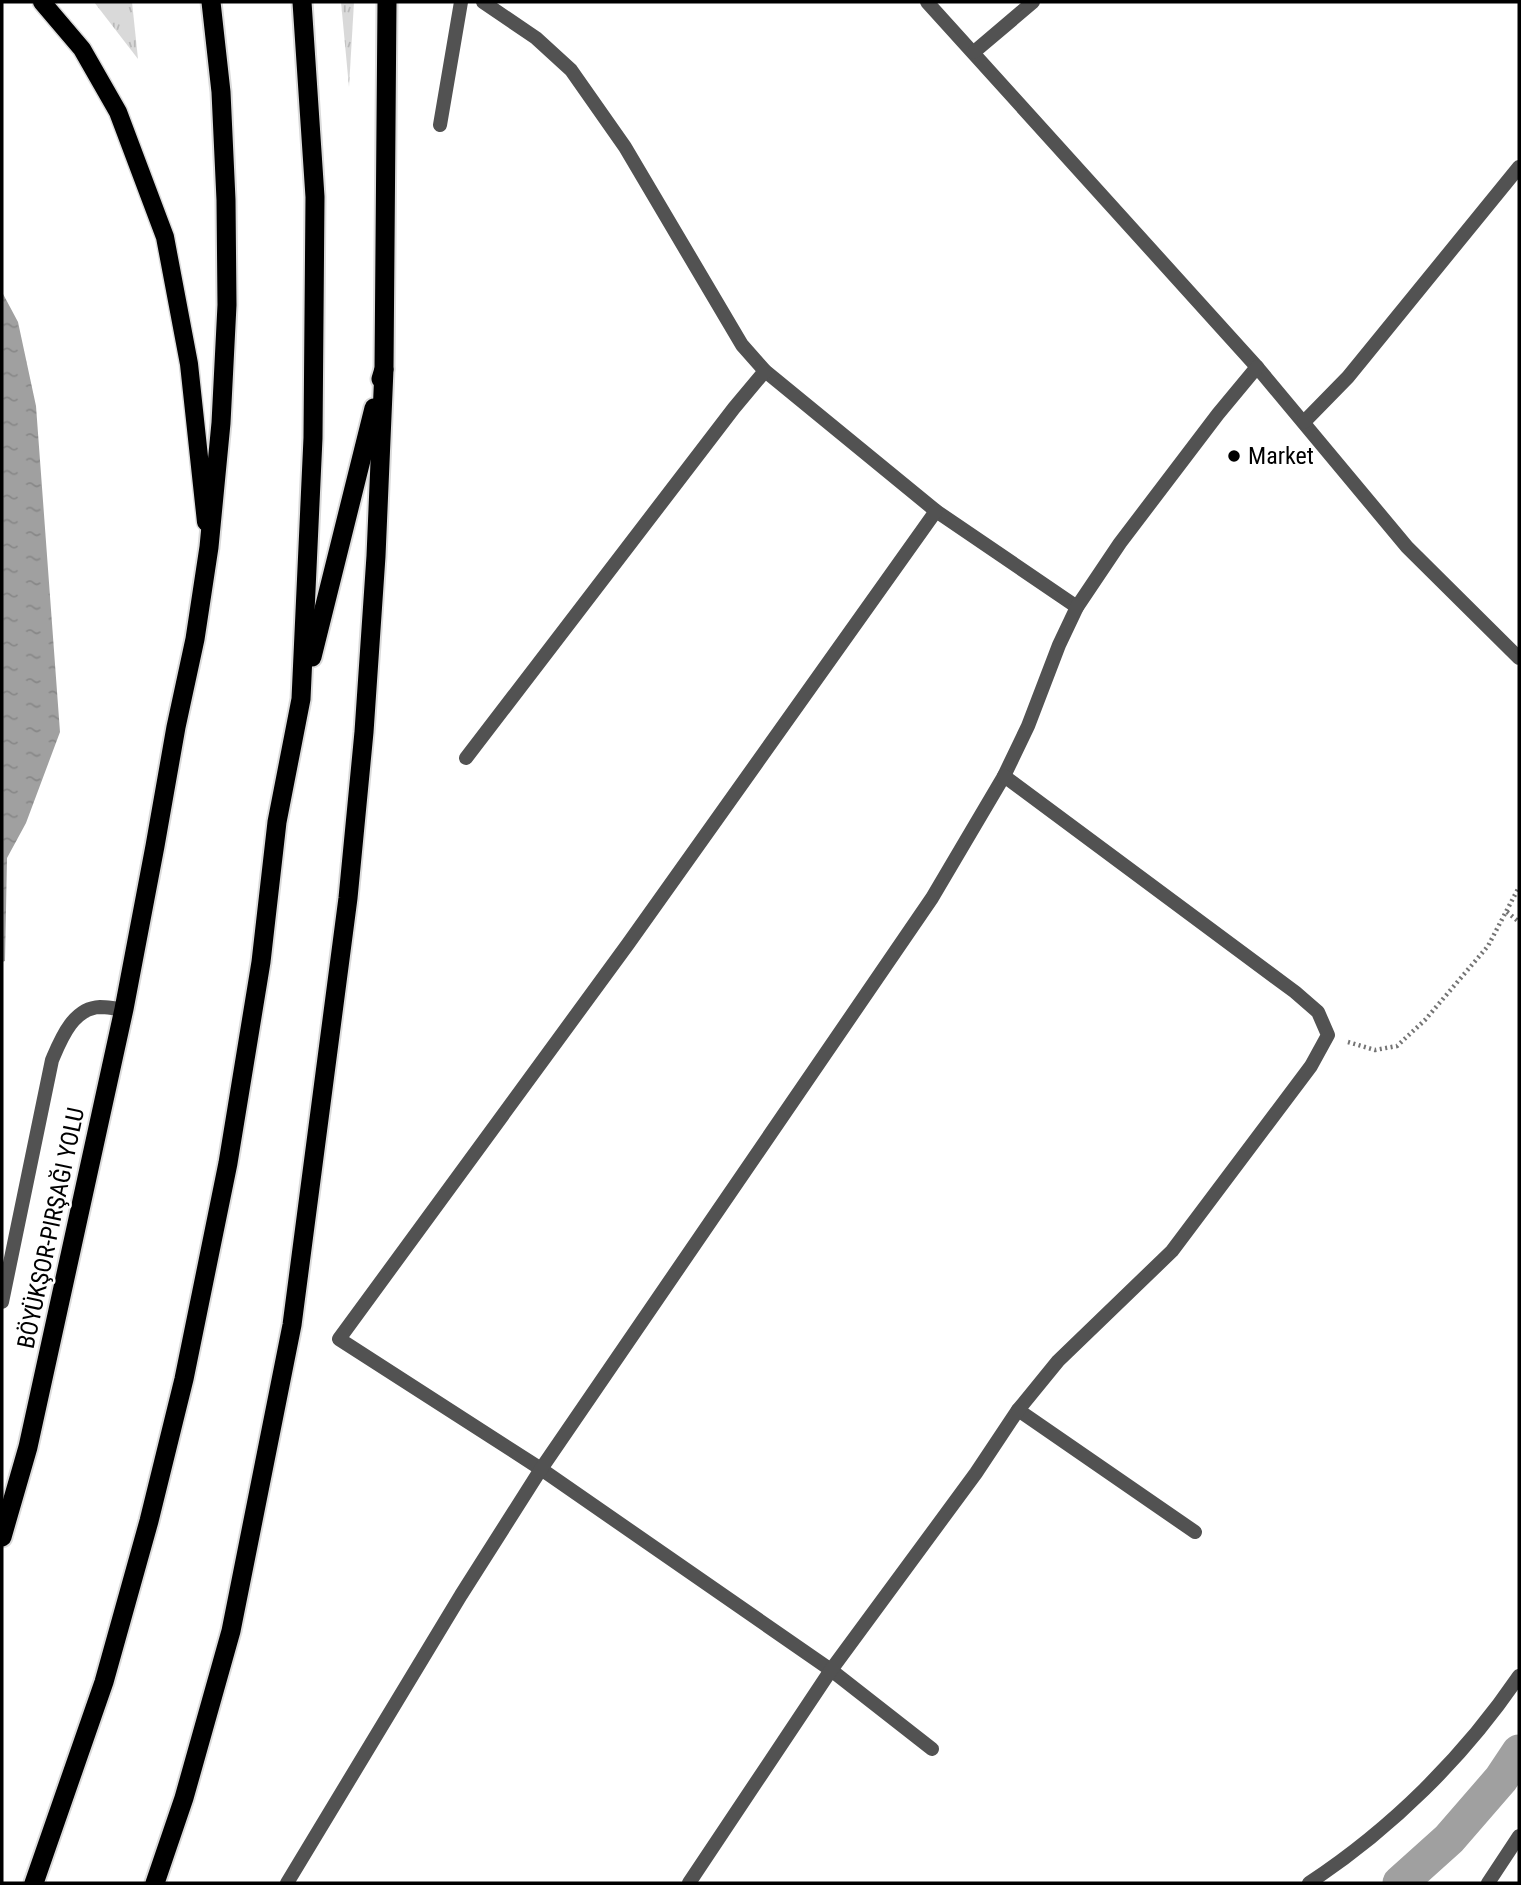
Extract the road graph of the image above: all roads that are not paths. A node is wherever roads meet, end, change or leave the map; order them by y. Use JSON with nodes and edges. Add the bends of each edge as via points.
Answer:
{"nodes":[{"id":1,"x":42,"y":2,"type":"edge"},
{"id":2,"x":211,"y":2,"type":"edge"},
{"id":3,"x":302,"y":2,"type":"edge"},
{"id":4,"x":387,"y":2,"type":"edge"},
{"id":5,"x":461,"y":2,"type":"edge"},
{"id":6,"x":483,"y":2,"type":"edge"},
{"id":7,"x":927,"y":2,"type":"edge"},
{"id":8,"x":1033,"y":2,"type":"edge"},
{"id":9,"x":974,"y":52,"type":"junction"},
{"id":10,"x":440,"y":125,"type":"dead end"},
{"id":11,"x":1519,"y":167,"type":"edge"},
{"id":12,"x":1257,"y":367,"type":"junction"},
{"id":13,"x":384,"y":369,"type":"junction"},
{"id":14,"x":765,"y":372,"type":"junction"},
{"id":15,"x":1304,"y":422,"type":"junction"},
{"id":16,"x":936,"y":511,"type":"junction"},
{"id":17,"x":209,"y":547,"type":"junction"},
{"id":18,"x":1076,"y":607,"type":"junction"},
{"id":19,"x":1519,"y":658,"type":"edge"},
{"id":20,"x":301,"y":699,"type":"junction"},
{"id":21,"x":466,"y":758,"type":"dead end"},
{"id":22,"x":1003,"y":776,"type":"junction"},
{"id":23,"x":124,"y":1009,"type":"junction"},
{"id":24,"x":2,"y":1302,"type":"edge"},
{"id":25,"x":1018,"y":1410,"type":"junction"},
{"id":26,"x":541,"y":1469,"type":"junction"},
{"id":27,"x":1195,"y":1532,"type":"dead end"},
{"id":28,"x":2,"y":1537,"type":"edge"},
{"id":29,"x":831,"y":1670,"type":"junction"},
{"id":30,"x":1519,"y":1676,"type":"edge"},
{"id":31,"x":932,"y":1749,"type":"dead end"},
{"id":32,"x":1519,"y":1836,"type":"edge"},
{"id":33,"x":34,"y":1883,"type":"edge"},
{"id":34,"x":155,"y":1883,"type":"edge"},
{"id":35,"x":287,"y":1883,"type":"edge"},
{"id":36,"x":689,"y":1883,"type":"edge"},
{"id":37,"x":1310,"y":1883,"type":"edge"},
{"id":38,"x":1488,"y":1883,"type":"edge"}],
"edges":[{"from":1,"to":17,"type":"main road","via":[[82,49],[118,112],[165,237],[189,364]]},
{"from":2,"to":17,"type":"highway","via":[[226,201],[227,305]]},
{"from":3,"to":20,"type":"highway","via":[[314,210],[313,438]]},
{"from":4,"to":13,"type":"highway"},
{"from":5,"to":10,"type":"street"},
{"from":6,"to":14,"type":"street","via":[[536,38],[571,70],[625,147],[742,345]]},
{"from":7,"to":9,"type":"street"},
{"from":8,"to":9,"type":"street"},
{"from":9,"to":12,"type":"street"},
{"from":11,"to":15,"type":"street","via":[[1348,377]]},
{"from":12,"to":15,"type":"street"},
{"from":12,"to":18,"type":"street"},
{"from":13,"to":20,"type":"highway"},
{"from":13,"to":34,"type":"highway","via":[[376,556],[354,843],[292,1325],[231,1630]]},
{"from":14,"to":16,"type":"street"},
{"from":14,"to":21,"type":"street"},
{"from":15,"to":19,"type":"street","via":[[1407,547]]},
{"from":16,"to":18,"type":"street"},
{"from":16,"to":26,"type":"street","via":[[339,1339]]},
{"from":17,"to":23,"type":"highway"},
{"from":18,"to":22,"type":"street"},
{"from":20,"to":33,"type":"highway","via":[[277,822],[261,962],[228,1163],[184,1379],[104,1682]]},
{"from":22,"to":25,"type":"street","via":[[1295,992],[1318,1012],[1328,1035],[1311,1066],[1172,1251],[1058,1362]]},
{"from":22,"to":26,"type":"street","via":[[932,898]]},
{"from":23,"to":24,"type":"street","via":[[97,1007],[81,1013],[63,1034],[52,1060]]},
{"from":23,"to":28,"type":"highway","via":[[28,1447]]},
{"from":25,"to":27,"type":"street"},
{"from":25,"to":29,"type":"street"},
{"from":26,"to":29,"type":"street"},
{"from":26,"to":35,"type":"street"},
{"from":29,"to":31,"type":"street"},
{"from":29,"to":36,"type":"street"},
{"from":30,"to":37,"type":"street","via":[[1464,1746],[1402,1812]]},
{"from":32,"to":38,"type":"street"}]}
